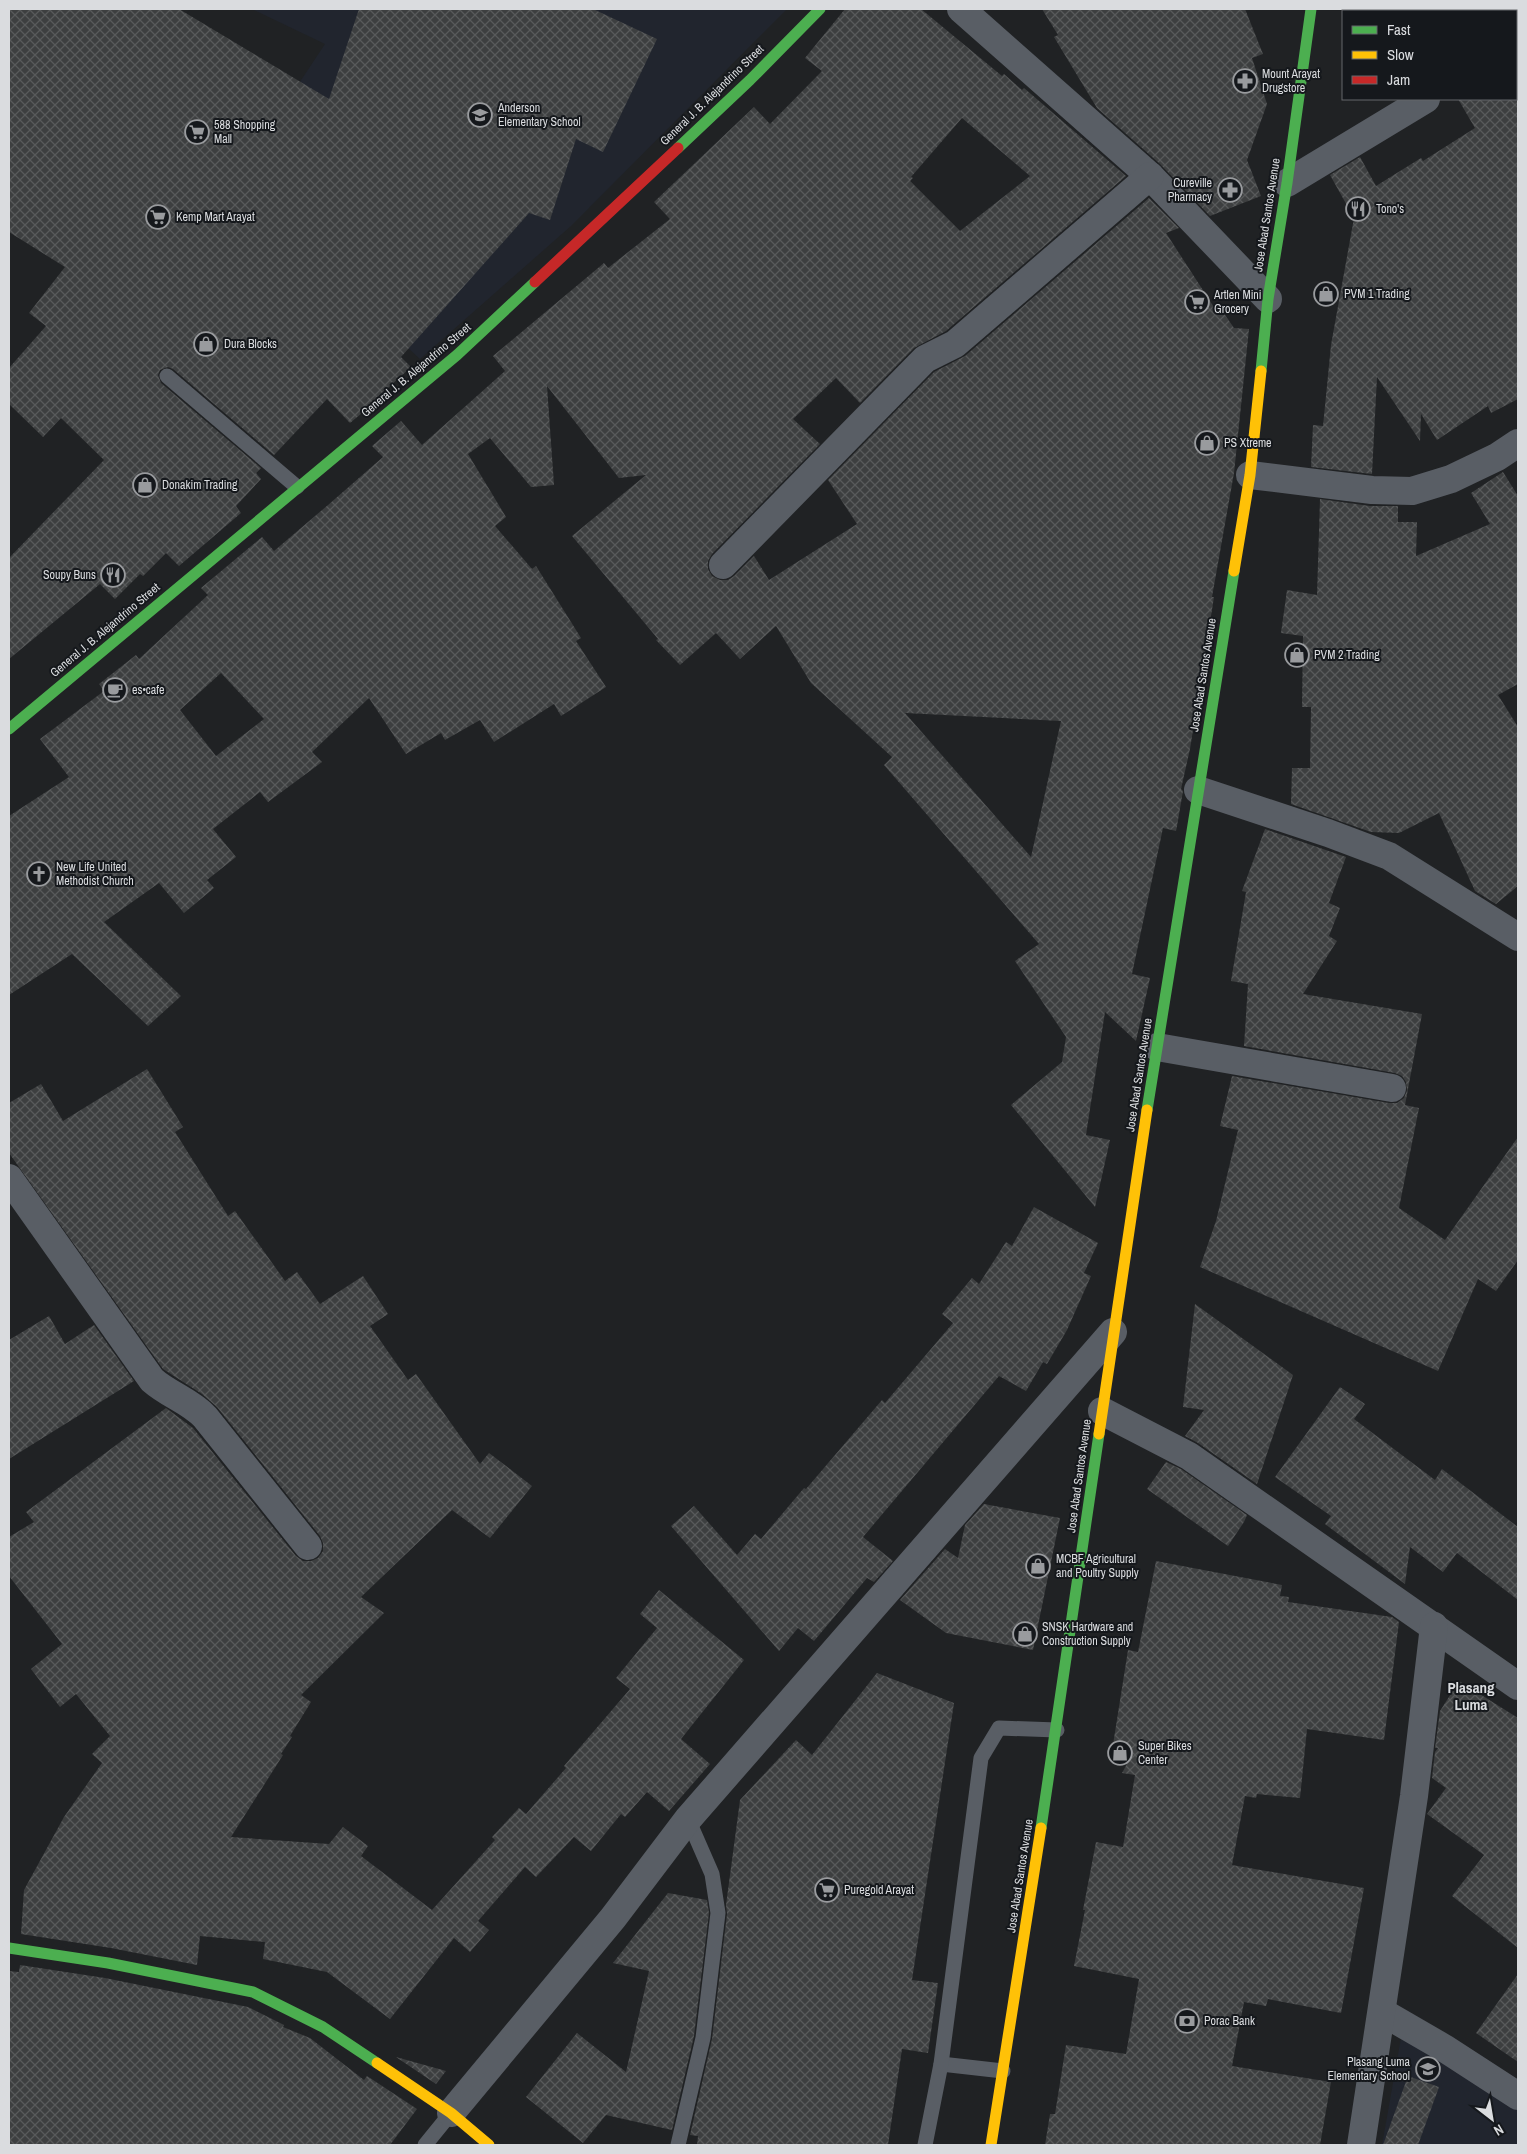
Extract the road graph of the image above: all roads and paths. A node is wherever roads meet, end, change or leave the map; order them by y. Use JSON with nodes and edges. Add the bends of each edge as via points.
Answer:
{"nodes":[{"id":1,"x":820,"y":9,"type":"edge"},
{"id":2,"x":960,"y":9,"type":"edge"},
{"id":3,"x":1311,"y":9,"type":"edge"},
{"id":4,"x":1424,"y":100,"type":"edge"},
{"id":5,"x":1150,"y":176,"type":"junction"},
{"id":6,"x":1287,"y":183,"type":"junction"},
{"id":7,"x":1268,"y":299,"type":"junction"},
{"id":8,"x":167,"y":376,"type":"dead end"},
{"id":9,"x":1518,"y":443,"type":"edge"},
{"id":10,"x":1250,"y":475,"type":"junction"},
{"id":11,"x":297,"y":487,"type":"junction"},
{"id":12,"x":723,"y":565,"type":"dead end"},
{"id":13,"x":9,"y":729,"type":"edge"},
{"id":14,"x":1198,"y":790,"type":"junction"},
{"id":15,"x":1518,"y":937,"type":"edge"},
{"id":16,"x":1157,"y":1047,"type":"junction"},
{"id":17,"x":1392,"y":1088,"type":"dead end"},
{"id":18,"x":9,"y":1178,"type":"edge"},
{"id":19,"x":1113,"y":1332,"type":"junction"},
{"id":20,"x":1102,"y":1411,"type":"junction"},
{"id":21,"x":308,"y":1546,"type":"dead end"},
{"id":22,"x":1434,"y":1626,"type":"junction"},
{"id":23,"x":1518,"y":1686,"type":"edge"},
{"id":24,"x":1057,"y":1730,"type":"junction"},
{"id":25,"x":688,"y":1819,"type":"junction"},
{"id":26,"x":9,"y":1948,"type":"edge"},
{"id":27,"x":1382,"y":2012,"type":"junction"},
{"id":28,"x":941,"y":2064,"type":"junction"},
{"id":29,"x":1003,"y":2071,"type":"junction"},
{"id":30,"x":1518,"y":2096,"type":"edge"},
{"id":31,"x":451,"y":2114,"type":"junction"},
{"id":32,"x":424,"y":2145,"type":"edge"},
{"id":33,"x":489,"y":2145,"type":"edge"},
{"id":34,"x":678,"y":2145,"type":"edge"},
{"id":35,"x":925,"y":2145,"type":"edge"},
{"id":36,"x":991,"y":2145,"type":"edge"},
{"id":37,"x":1361,"y":2145,"type":"edge"}],
"edges":[{"from":1,"to":11,"type":"main road","name":"General J. B. Alejandrino Street","via":[[750,80],[457,355]]},
{"from":2,"to":5,"type":"street"},
{"from":3,"to":6,"type":"main road","name":"Jose Abad Santos Avenue"},
{"from":4,"to":6,"type":"street"},
{"from":5,"to":7,"type":"street"},
{"from":5,"to":12,"type":"street","via":[[955,344],[925,359]]},
{"from":6,"to":7,"type":"main road","name":"Jose Abad Santos Avenue"},
{"from":7,"to":10,"type":"main road","name":"Jose Abad Santos Avenue"},
{"from":8,"to":11,"type":"lane"},
{"from":9,"to":10,"type":"street","via":[[1452,479],[1412,491],[1372,490]]},
{"from":10,"to":14,"type":"main road","name":"Jose Abad Santos Avenue"},
{"from":11,"to":13,"type":"main road","name":"General J. B. Alejandrino Street"},
{"from":14,"to":15,"type":"street","via":[[1389,856]]},
{"from":14,"to":16,"type":"main road","name":"Jose Abad Santos Avenue"},
{"from":16,"to":17,"type":"street"},
{"from":16,"to":19,"type":"main road","name":"Jose Abad Santos Avenue"},
{"from":18,"to":21,"type":"street","via":[[152,1380],[166,1392],[194,1406],[205,1417]]},
{"from":19,"to":20,"type":"main road","name":"Jose Abad Santos Avenue"},
{"from":19,"to":25,"type":"street"},
{"from":20,"to":22,"type":"street","via":[[1190,1456]]},
{"from":20,"to":24,"type":"main road","name":"Jose Abad Santos Avenue"},
{"from":22,"to":23,"type":"street"},
{"from":22,"to":27,"type":"street","via":[[1414,1796]]},
{"from":24,"to":28,"type":"lane","via":[[999,1728],[981,1758]]},
{"from":24,"to":29,"type":"main road","name":"Jose Abad Santos Avenue"},
{"from":25,"to":31,"type":"street","via":[[613,1918]]},
{"from":25,"to":34,"type":"lane","via":[[712,1874],[718,1913],[703,2038]]},
{"from":26,"to":31,"type":"main road","via":[[108,1963],[253,1992],[323,2027]]},
{"from":27,"to":30,"type":"street"},
{"from":27,"to":37,"type":"street"},
{"from":28,"to":29,"type":"lane"},
{"from":28,"to":35,"type":"lane"},
{"from":29,"to":36,"type":"main road","name":"Jose Abad Santos Avenue"},
{"from":31,"to":32,"type":"lane"},
{"from":31,"to":33,"type":"main road"}]}
